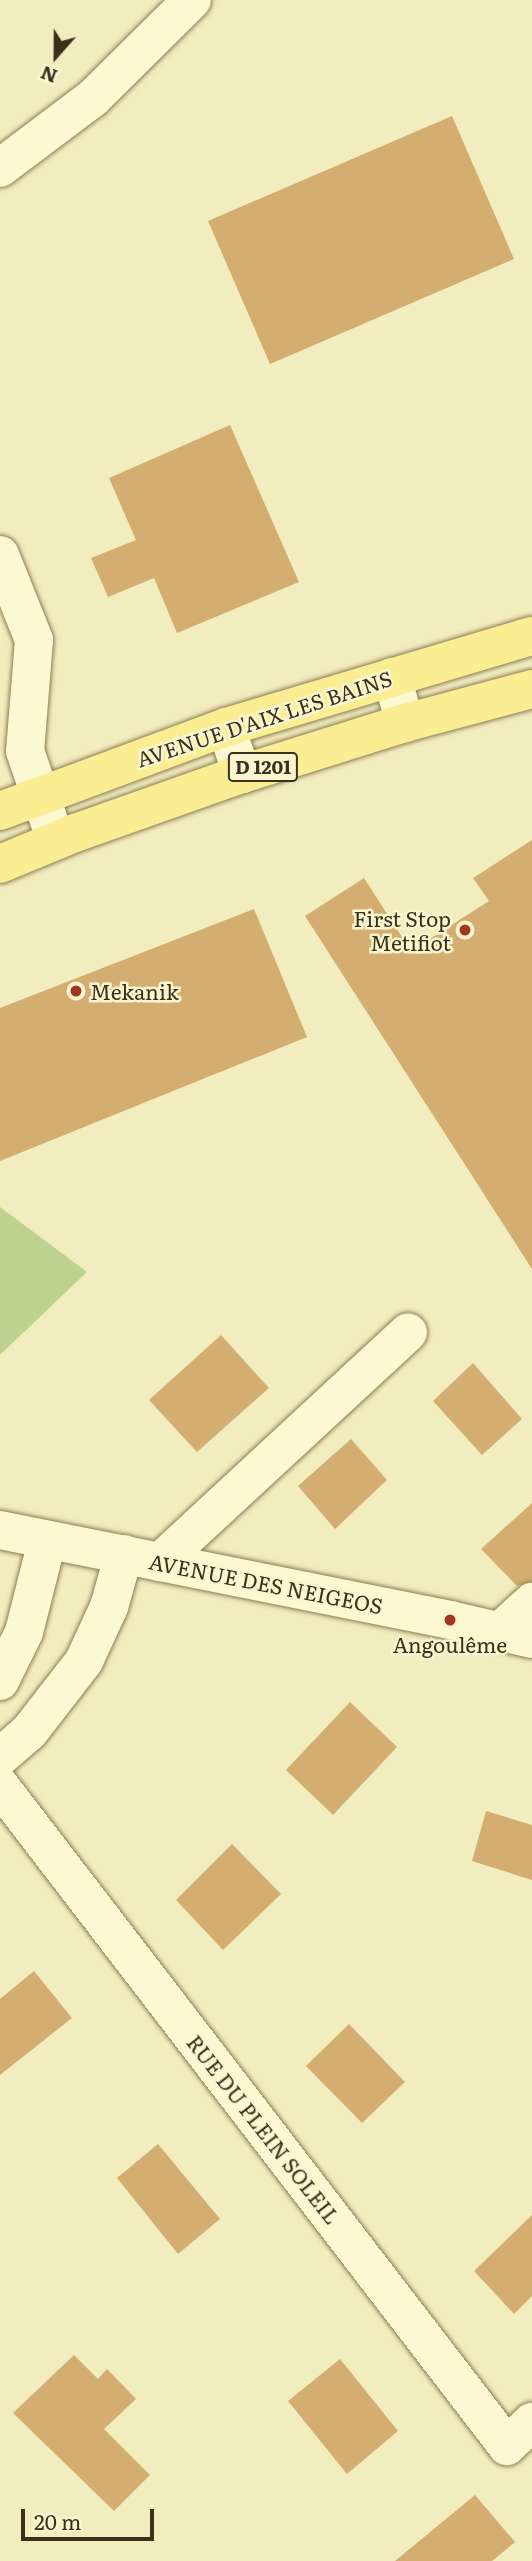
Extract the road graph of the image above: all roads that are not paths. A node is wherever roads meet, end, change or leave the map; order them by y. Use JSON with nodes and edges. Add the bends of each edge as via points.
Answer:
{"nodes":[{"id":1,"x":192,"y":0,"type":"edge"},
{"id":2,"x":0,"y":168,"type":"edge"},
{"id":3,"x":0,"y":555,"type":"edge"},
{"id":4,"x":532,"y":636,"type":"edge"},
{"id":5,"x":392,"y":677,"type":"junction"},
{"id":6,"x":532,"y":689,"type":"edge"},
{"id":7,"x":405,"y":723,"type":"junction"},
{"id":8,"x":226,"y":727,"type":"junction"},
{"id":9,"x":13,"y":744,"type":"edge"},
{"id":10,"x":242,"y":774,"type":"junction"},
{"id":11,"x":40,"y":794,"type":"junction"},
{"id":12,"x":0,"y":811,"type":"edge"},
{"id":13,"x":56,"y":841,"type":"junction"},
{"id":14,"x":0,"y":864,"type":"edge"},
{"id":15,"x":408,"y":1332,"type":"dead end"},
{"id":16,"x":0,"y":1530,"type":"edge"},
{"id":17,"x":47,"y":1541,"type":"junction"},
{"id":18,"x":142,"y":1558,"type":"junction"},
{"id":19,"x":532,"y":1602,"type":"edge"},
{"id":20,"x":516,"y":1635,"type":"edge"},
{"id":21,"x":0,"y":1681,"type":"edge"},
{"id":22,"x":0,"y":1757,"type":"edge"},
{"id":23,"x":0,"y":1786,"type":"edge"},
{"id":24,"x":532,"y":2422,"type":"edge"}],
"edges":[{"from":1,"to":2,"type":"street","via":[[93,98]]},
{"from":3,"to":9,"type":"street","via":[[34,640]]},
{"from":4,"to":5,"type":"main road","name":"AVENUE D'AIX LES BAINS","number":"D 1201"},
{"from":5,"to":7,"type":"street"},
{"from":5,"to":8,"type":"main road","name":"AVENUE D'AIX LES BAINS","number":"D 1201"},
{"from":6,"to":7,"type":"main road","number":"D 1201"},
{"from":7,"to":10,"type":"main road","number":"D 1201"},
{"from":8,"to":10,"type":"street"},
{"from":8,"to":11,"type":"main road","name":"AVENUE D'AIX LES BAINS","number":"D 1201"},
{"from":9,"to":11,"type":"street"},
{"from":10,"to":13,"type":"main road","number":"D 1201"},
{"from":11,"to":12,"type":"main road","name":"AVENUE D'AIX LES BAINS","number":"D 1201"},
{"from":11,"to":13,"type":"street"},
{"from":13,"to":14,"type":"main road","number":"D 1201"},
{"from":15,"to":18,"type":"street"},
{"from":16,"to":17,"type":"street","name":"AVENUE DES NEIGEOS"},
{"from":17,"to":18,"type":"street","name":"AVENUE DES NEIGEOS"},
{"from":17,"to":21,"type":"street","via":[[24,1632]]},
{"from":18,"to":20,"type":"street","name":"AVENUE DES NEIGEOS"},
{"from":18,"to":22,"type":"street","via":[[109,1607],[85,1661],[29,1732]]},
{"from":19,"to":20,"type":"street"},
{"from":23,"to":24,"type":"street","name":"RUE DU PLEIN SOLEIL","via":[[507,2446]]}]}
